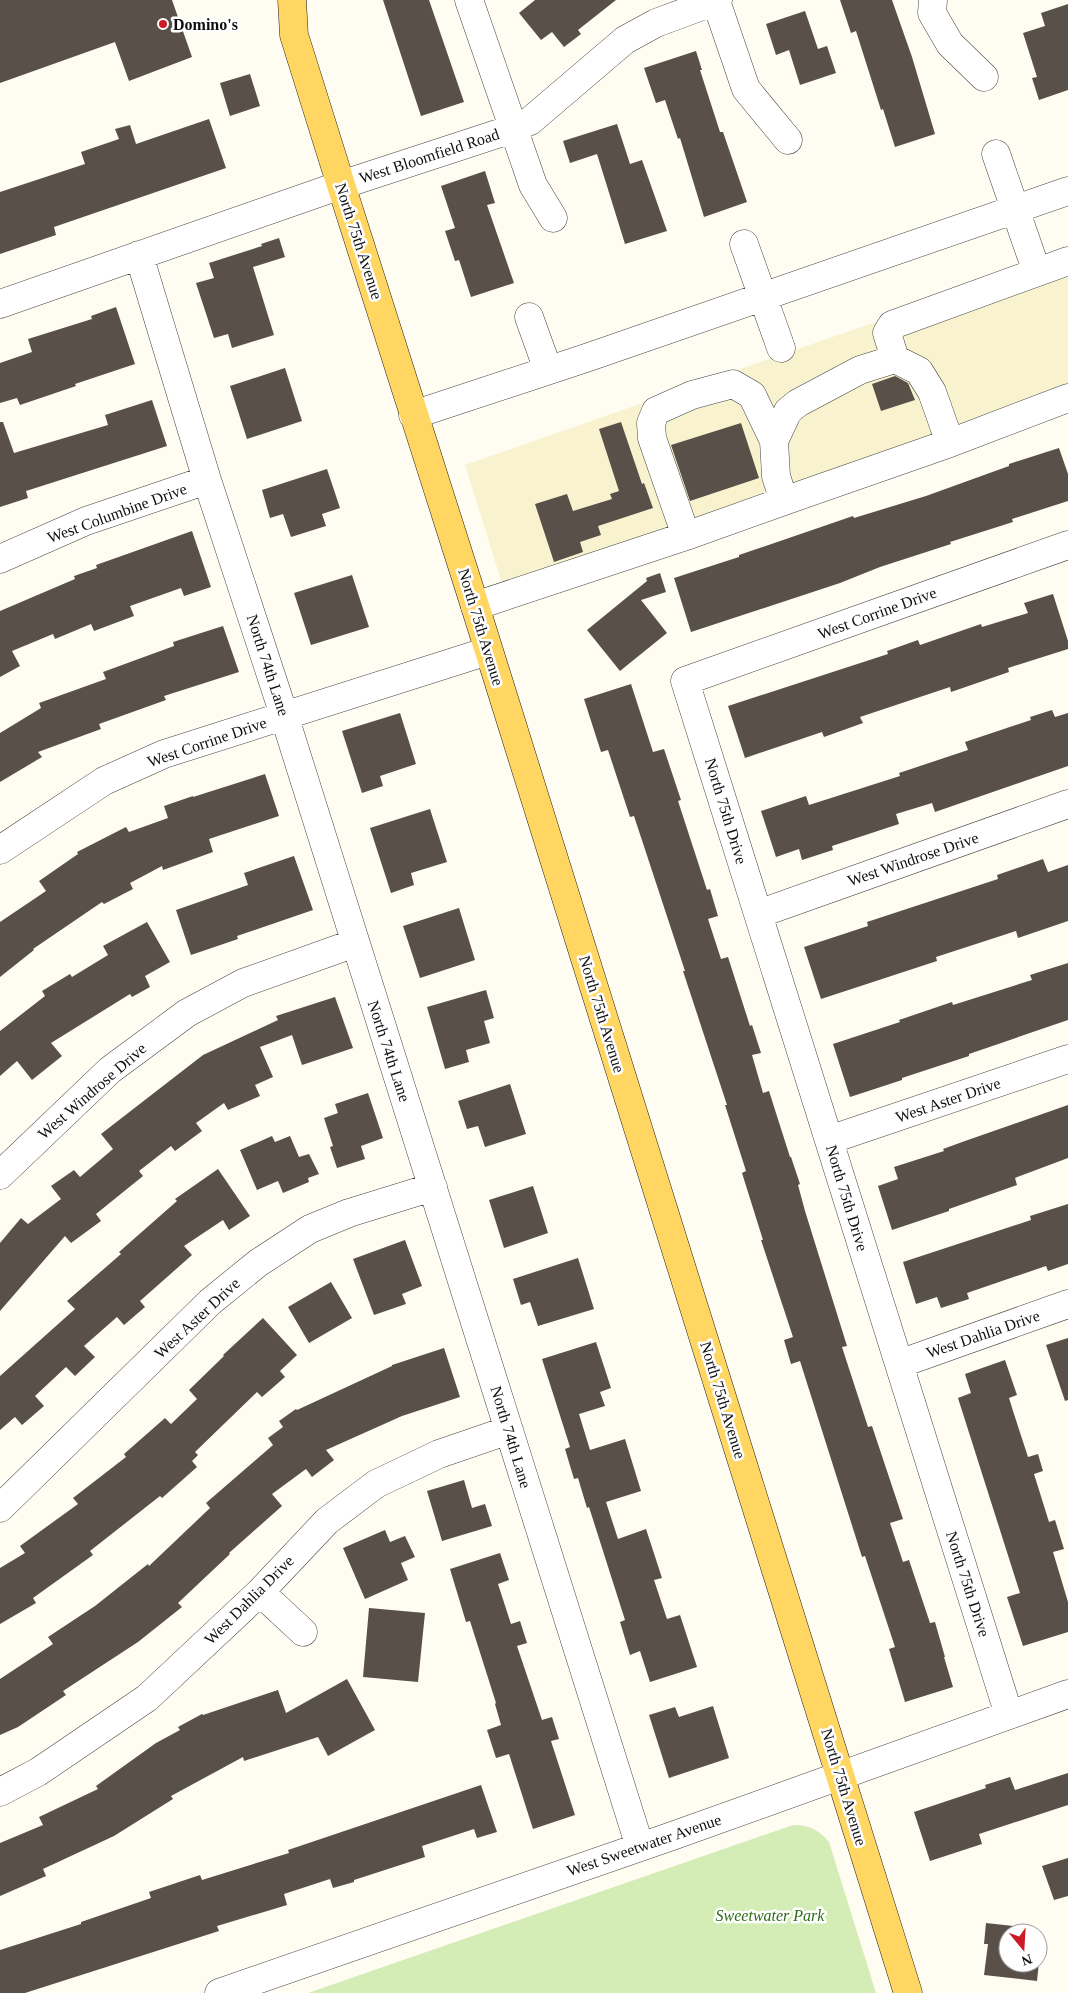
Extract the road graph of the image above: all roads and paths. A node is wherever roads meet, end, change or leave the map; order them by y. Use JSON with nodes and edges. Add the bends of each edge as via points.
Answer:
{"nodes":[{"id":1,"x":274,"y":0,"type":"edge"},
{"id":2,"x":292,"y":0,"type":"edge"},
{"id":3,"x":469,"y":0,"type":"edge"},
{"id":4,"x":717,"y":0,"type":"edge"},
{"id":5,"x":934,"y":0,"type":"edge"},
{"id":6,"x":294,"y":35,"type":"junction"},
{"id":7,"x":984,"y":77,"type":"dead end"},
{"id":8,"x":512,"y":129,"type":"junction"},
{"id":9,"x":788,"y":140,"type":"dead end"},
{"id":10,"x":996,"y":154,"type":"dead end"},
{"id":11,"x":341,"y":185,"type":"junction"},
{"id":12,"x":1068,"y":191,"type":"edge"},
{"id":13,"x":1015,"y":209,"type":"junction"},
{"id":14,"x":553,"y":218,"type":"dead end"},
{"id":15,"x":744,"y":244,"type":"dead end"},
{"id":16,"x":139,"y":255,"type":"junction"},
{"id":17,"x":1032,"y":258,"type":"dead end"},
{"id":18,"x":1068,"y":261,"type":"edge"},
{"id":19,"x":762,"y":296,"type":"junction"},
{"id":20,"x":0,"y":304,"type":"edge"},
{"id":21,"x":529,"y":317,"type":"dead end"},
{"id":22,"x":780,"y":348,"type":"dead end"},
{"id":23,"x":895,"y":359,"type":"junction"},
{"id":24,"x":548,"y":370,"type":"junction"},
{"id":25,"x":1068,"y":398,"type":"edge"},
{"id":26,"x":414,"y":415,"type":"junction"},
{"id":27,"x":774,"y":441,"type":"junction"},
{"id":28,"x":950,"y":442,"type":"junction"},
{"id":29,"x":207,"y":480,"type":"junction"},
{"id":30,"x":784,"y":501,"type":"junction"},
{"id":31,"x":686,"y":536,"type":"junction"},
{"id":32,"x":1068,"y":545,"type":"edge"},
{"id":33,"x":0,"y":559,"type":"edge"},
{"id":34,"x":475,"y":606,"type":"junction"},
{"id":35,"x":488,"y":651,"type":"junction"},
{"id":36,"x":685,"y":681,"type":"joint"},
{"id":37,"x":284,"y":716,"type":"junction"},
{"id":38,"x":1068,"y":804,"type":"edge"},
{"id":39,"x":0,"y":850,"type":"edge"},
{"id":40,"x":758,"y":914,"type":"junction"},
{"id":41,"x":354,"y":943,"type":"junction"},
{"id":42,"x":1068,"y":1060,"type":"edge"},
{"id":43,"x":828,"y":1140,"type":"junction"},
{"id":44,"x":0,"y":1175,"type":"edge"},
{"id":45,"x":433,"y":1187,"type":"junction"},
{"id":46,"x":1068,"y":1304,"type":"edge"},
{"id":47,"x":899,"y":1364,"type":"junction"},
{"id":48,"x":509,"y":1430,"type":"junction"},
{"id":49,"x":0,"y":1508,"type":"edge"},
{"id":50,"x":260,"y":1592,"type":"junction"},
{"id":51,"x":303,"y":1632,"type":"dead end"},
{"id":52,"x":1068,"y":1694,"type":"edge"},
{"id":53,"x":1009,"y":1715,"type":"junction"},
{"id":54,"x":840,"y":1775,"type":"junction"},
{"id":55,"x":0,"y":1792,"type":"edge"},
{"id":56,"x":640,"y":1847,"type":"junction"},
{"id":57,"x":218,"y":1993,"type":"edge"},
{"id":58,"x":908,"y":1993,"type":"edge"}],
"edges":[{"from":1,"to":6,"type":"main road","name":"North 75th Avenue"},
{"from":2,"to":6,"type":"main road","name":"North 75th Avenue"},
{"from":3,"to":8,"type":"street"},
{"from":4,"to":8,"type":"street","name":"West Bloomfield Road","via":[[656,23],[625,40],[530,120]]},
{"from":4,"to":9,"type":"street","via":[[746,89]]},
{"from":5,"to":7,"type":"street","via":[[932,13],[950,44]]},
{"from":6,"to":11,"type":"main road","name":"North 75th Avenue"},
{"from":8,"to":11,"type":"street","name":"West Bloomfield Road"},
{"from":8,"to":14,"type":"street","via":[[533,185]]},
{"from":10,"to":13,"type":"street"},
{"from":11,"to":16,"type":"street","name":"West Bloomfield Road"},
{"from":11,"to":26,"type":"main road","name":"North 75th Avenue"},
{"from":12,"to":13,"type":"street"},
{"from":13,"to":17,"type":"street"},
{"from":13,"to":19,"type":"street"},
{"from":15,"to":19,"type":"street"},
{"from":16,"to":20,"type":"street","name":"West Bloomfield Road"},
{"from":16,"to":29,"type":"street","name":"North 74th Lane"},
{"from":18,"to":23,"type":"street","via":[[892,325],[887,333]]},
{"from":19,"to":22,"type":"street"},
{"from":19,"to":24,"type":"street"},
{"from":21,"to":24,"type":"street"},
{"from":23,"to":27,"type":"street","via":[[860,370],[798,403],[788,411]]},
{"from":23,"to":28,"type":"street","via":[[919,371],[932,392]]},
{"from":24,"to":26,"type":"street"},
{"from":25,"to":28,"type":"street"},
{"from":26,"to":34,"type":"main road","name":"North 75th Avenue"},
{"from":27,"to":30,"type":"street","via":[[776,476]]},
{"from":27,"to":31,"type":"street","via":[[752,395],[733,384],[656,411],[651,423],[652,438]]},
{"from":28,"to":30,"type":"street"},
{"from":29,"to":33,"type":"street","name":"West Columbine Drive","via":[[86,520]]},
{"from":29,"to":37,"type":"street","name":"North 74th Lane"},
{"from":30,"to":31,"type":"street"},
{"from":31,"to":34,"type":"street"},
{"from":32,"to":36,"type":"street","name":"West Corrine Drive"},
{"from":34,"to":35,"type":"main road","name":"North 75th Avenue"},
{"from":35,"to":37,"type":"street","name":"West Corrine Drive"},
{"from":35,"to":54,"type":"main road","name":"North 75th Avenue"},
{"from":36,"to":40,"type":"street","name":"North 75th Drive"},
{"from":37,"to":39,"type":"street","name":"West Corrine Drive","via":[[164,754],[104,781]]},
{"from":37,"to":41,"type":"street","name":"North 74th Lane"},
{"from":38,"to":40,"type":"street","name":"West Windrose Drive"},
{"from":40,"to":43,"type":"street","name":"North 75th Drive"},
{"from":41,"to":44,"type":"street","name":"West Windrose Drive","via":[[243,983],[187,1013],[110,1070]]},
{"from":41,"to":45,"type":"street","name":"North 74th Lane"},
{"from":42,"to":43,"type":"street","name":"West Aster Drive"},
{"from":43,"to":47,"type":"street","name":"North 75th Drive"},
{"from":45,"to":48,"type":"street","name":"North 74th Lane"},
{"from":45,"to":49,"type":"street","name":"West Aster Drive","via":[[310,1229],[258,1263],[210,1302]]},
{"from":46,"to":47,"type":"street","name":"West Dahlia Drive"},
{"from":47,"to":53,"type":"street","name":"North 75th Drive"},
{"from":48,"to":50,"type":"street","name":"West Dahlia Drive","via":[[438,1454],[376,1484],[327,1521]]},
{"from":48,"to":56,"type":"street","name":"North 74th Lane"},
{"from":50,"to":51,"type":"street"},
{"from":50,"to":55,"type":"street","name":"West Dahlia Drive","via":[[148,1698],[38,1772]]},
{"from":52,"to":53,"type":"street","name":"West Sweetwater Avenue"},
{"from":53,"to":54,"type":"street","name":"West Sweetwater Avenue"},
{"from":54,"to":56,"type":"street","name":"West Sweetwater Avenue"},
{"from":54,"to":58,"type":"main road","name":"North 75th Avenue"},
{"from":56,"to":57,"type":"street","name":"West Sweetwater Avenue"}]}
